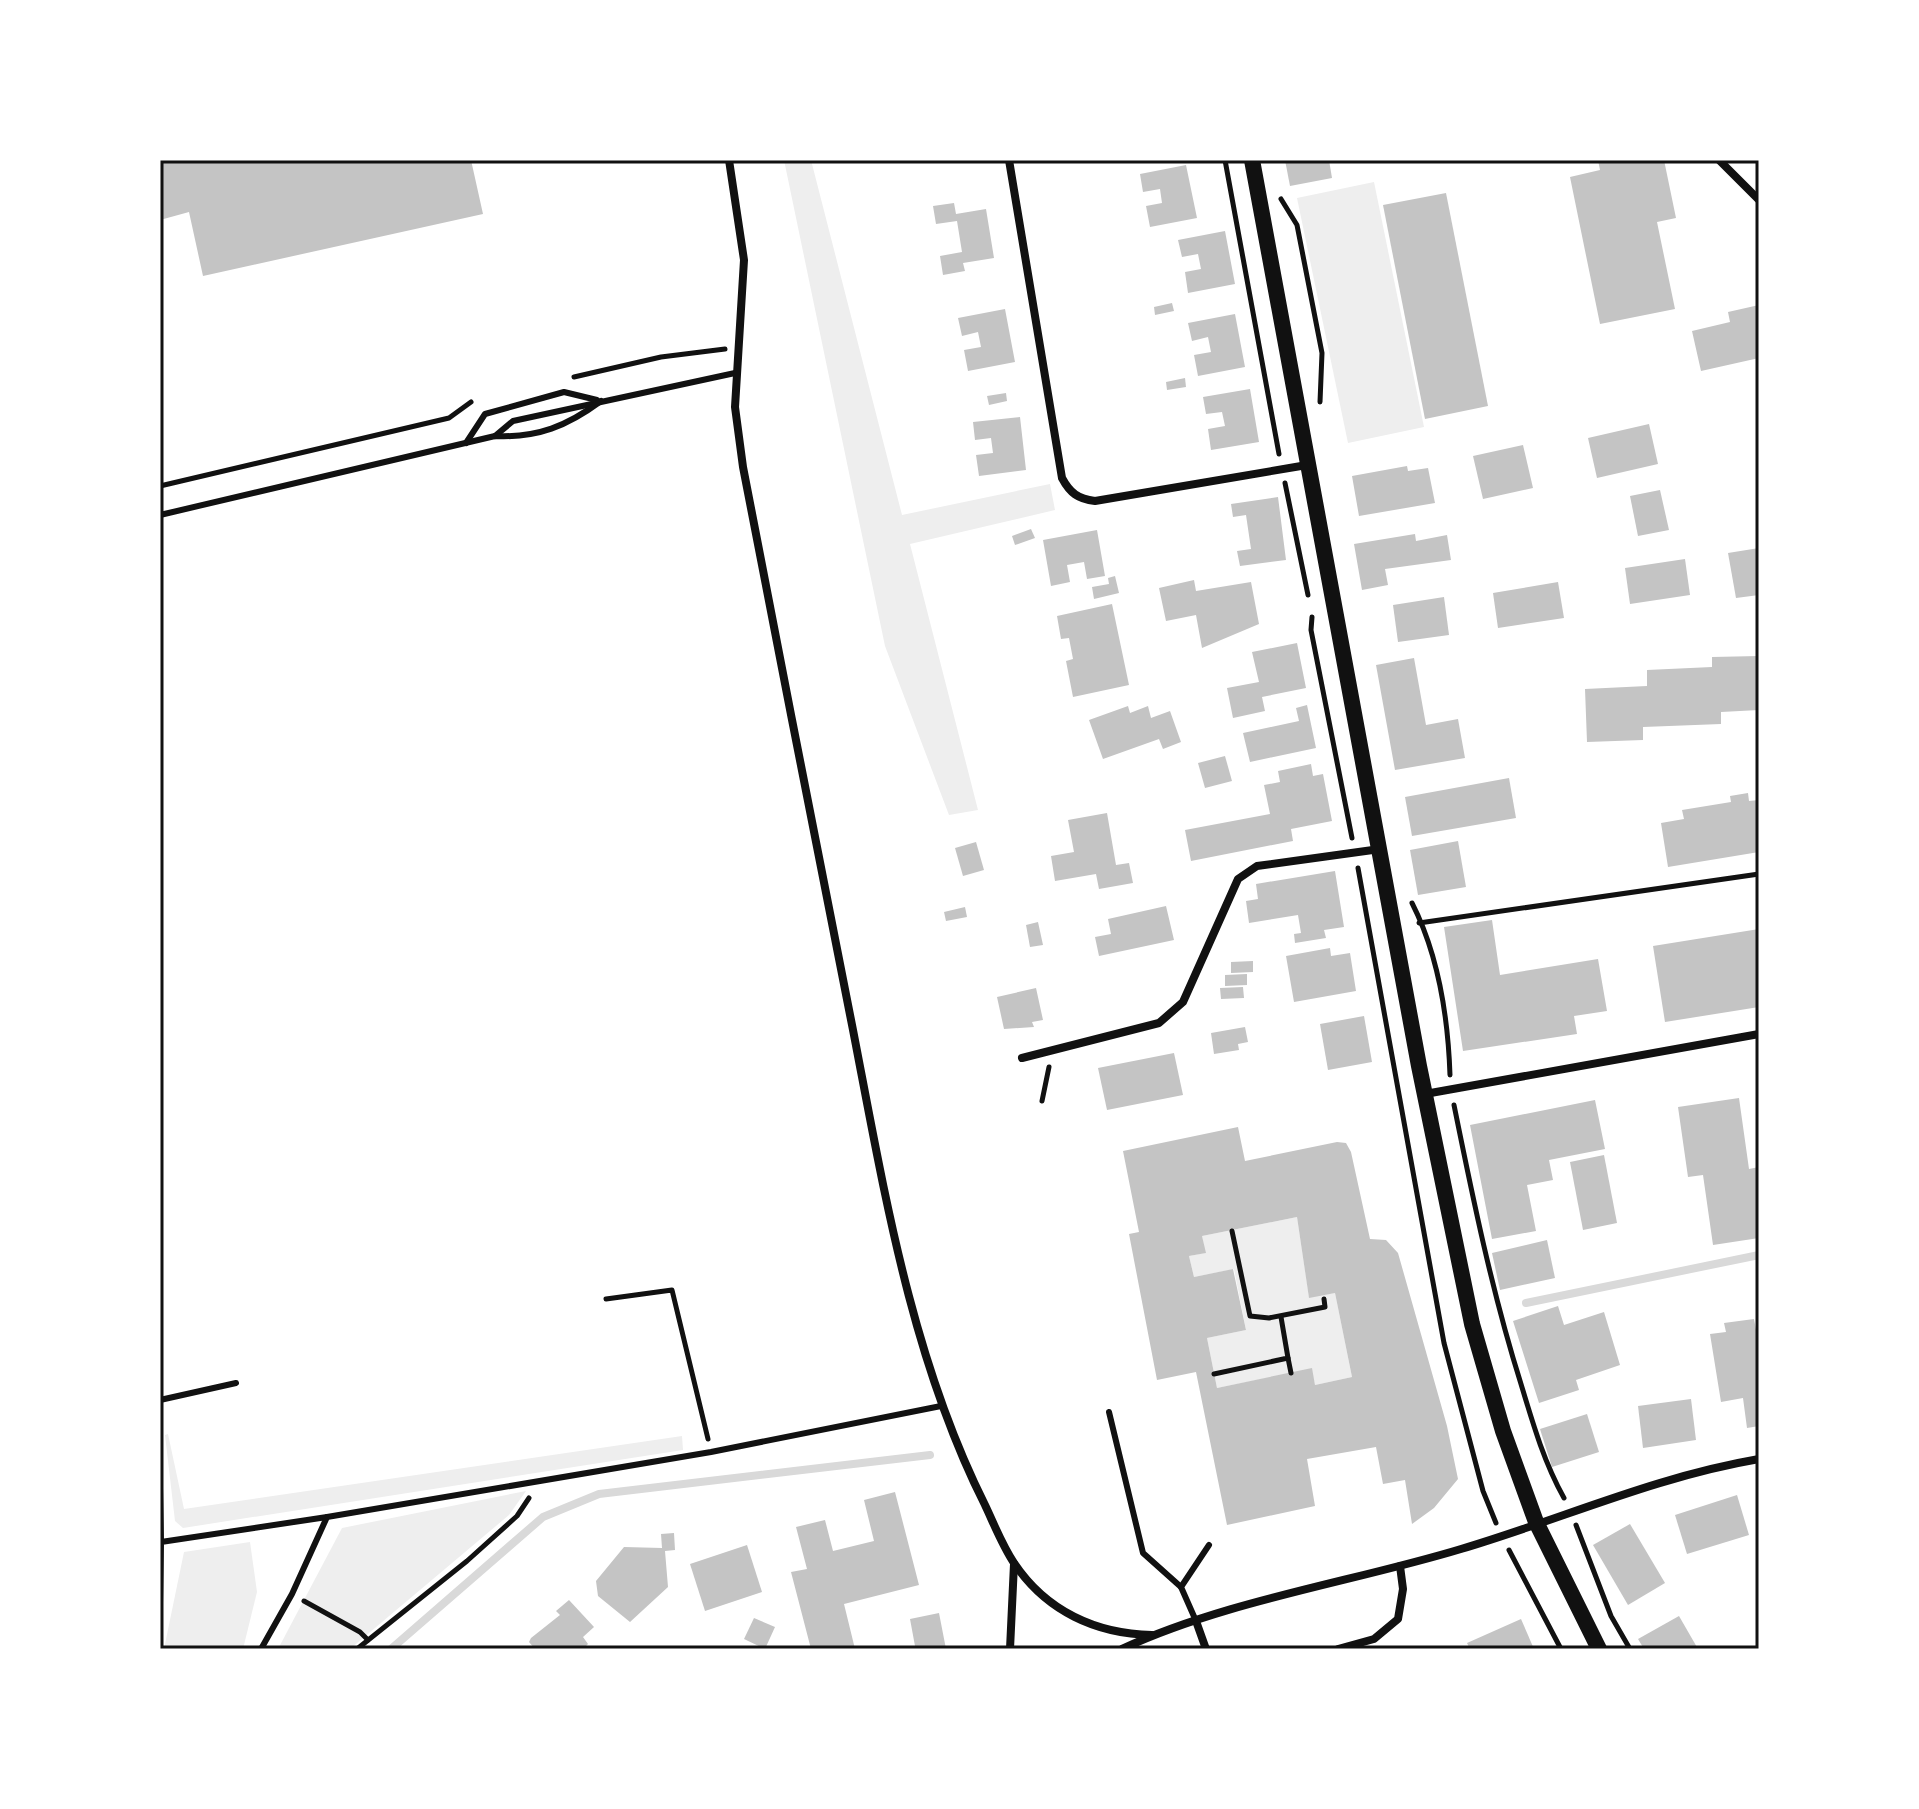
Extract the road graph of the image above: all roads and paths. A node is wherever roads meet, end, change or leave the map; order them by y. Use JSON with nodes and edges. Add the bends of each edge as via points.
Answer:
{"nodes":[{"id":1,"x":729,"y":160,"type":"edge"},
{"id":2,"x":1009,"y":160,"type":"edge"},
{"id":3,"x":1252,"y":160,"type":"edge"},
{"id":4,"x":1719,"y":160,"type":"edge"},
{"id":5,"x":1279,"y":195,"type":"dead end"},
{"id":6,"x":1759,"y":200,"type":"edge"},
{"id":7,"x":738,"y":347,"type":"junction"},
{"id":8,"x":735,"y":373,"type":"junction"},
{"id":9,"x":568,"y":378,"type":"dead end"},
{"id":10,"x":475,"y":400,"type":"dead end"},
{"id":11,"x":601,"y":401,"type":"junction"},
{"id":12,"x":1322,"y":413,"type":"dead end"},
{"id":13,"x":495,"y":436,"type":"junction"},
{"id":14,"x":466,"y":443,"type":"junction"},
{"id":15,"x":1307,"y":465,"type":"junction"},
{"id":16,"x":160,"y":486,"type":"edge"},
{"id":17,"x":160,"y":515,"type":"edge"},
{"id":18,"x":1381,"y":849,"type":"junction"},
{"id":19,"x":1759,"y":874,"type":"edge"},
{"id":20,"x":1409,"y":898,"type":"dead end"},
{"id":21,"x":1422,"y":922,"type":"junction"},
{"id":22,"x":1393,"y":926,"type":"junction"},
{"id":23,"x":1759,"y":1034,"type":"edge"},
{"id":24,"x":1053,"y":1052,"type":"junction"},
{"id":25,"x":1022,"y":1058,"type":"dead end"},
{"id":26,"x":1451,"y":1090,"type":"junction"},
{"id":27,"x":1425,"y":1095,"type":"junction"},
{"id":28,"x":1042,"y":1101,"type":"dead end"},
{"id":29,"x":1232,"y":1231,"type":"dead end"},
{"id":30,"x":606,"y":1299,"type":"dead end"},
{"id":31,"x":1324,"y":1299,"type":"dead end"},
{"id":32,"x":1281,"y":1317,"type":"junction"},
{"id":33,"x":1288,"y":1358,"type":"junction"},
{"id":34,"x":1291,"y":1373,"type":"dead end"},
{"id":35,"x":1214,"y":1374,"type":"dead end"},
{"id":36,"x":236,"y":1383,"type":"dead end"},
{"id":37,"x":160,"y":1400,"type":"edge"},
{"id":38,"x":941,"y":1406,"type":"junction"},
{"id":39,"x":1109,"y":1412,"type":"dead end"},
{"id":40,"x":711,"y":1452,"type":"junction"},
{"id":41,"x":1759,"y":1459,"type":"edge"},
{"id":42,"x":534,"y":1482,"type":"junction"},
{"id":43,"x":160,"y":1488,"type":"edge"},
{"id":44,"x":1570,"y":1510,"type":"junction"},
{"id":45,"x":327,"y":1517,"type":"junction"},
{"id":46,"x":1536,"y":1522,"type":"junction"},
{"id":47,"x":161,"y":1542,"type":"edge"},
{"id":48,"x":1209,"y":1545,"type":"dead end"},
{"id":49,"x":1014,"y":1563,"type":"junction"},
{"id":50,"x":1400,"y":1566,"type":"junction"},
{"id":51,"x":1181,"y":1587,"type":"junction"},
{"id":52,"x":292,"y":1594,"type":"junction"},
{"id":53,"x":160,"y":1603,"type":"edge"},
{"id":54,"x":1196,"y":1621,"type":"junction"},
{"id":55,"x":1152,"y":1635,"type":"junction"},
{"id":56,"x":368,"y":1640,"type":"junction"},
{"id":57,"x":261,"y":1649,"type":"edge"},
{"id":58,"x":357,"y":1649,"type":"edge"},
{"id":59,"x":1010,"y":1649,"type":"edge"},
{"id":60,"x":1122,"y":1649,"type":"edge"},
{"id":61,"x":1206,"y":1649,"type":"edge"},
{"id":62,"x":1338,"y":1649,"type":"edge"},
{"id":63,"x":1599,"y":1649,"type":"edge"},
{"id":64,"x":1630,"y":1649,"type":"edge"}],
"edges":[{"from":1,"to":7,"type":"street","via":[[744,260]]},
{"from":2,"to":15,"type":"street","via":[[1062,478],[1068,488],[1095,501]]},
{"from":3,"to":15,"type":"main road"},
{"from":4,"to":6,"type":"street"},
{"from":5,"to":12,"type":"path","via":[[1297,225],[1322,353]]},
{"from":7,"to":8,"type":"street"},
{"from":7,"to":9,"type":"path"},
{"from":8,"to":11,"type":"lane"},
{"from":8,"to":38,"type":"street","via":[[743,467],[874,1138]]},
{"from":10,"to":16,"type":"path","via":[[449,418]]},
{"from":11,"to":13,"type":"lane","via":[[513,421]]},
{"from":11,"to":13,"type":"lane","via":[[570,424],[516,437]]},
{"from":11,"to":14,"type":"lane","via":[[564,392],[485,414]]},
{"from":13,"to":14,"type":"lane"},
{"from":14,"to":17,"type":"lane"},
{"from":15,"to":18,"type":"main road"},
{"from":18,"to":22,"type":"main road"},
{"from":18,"to":24,"type":"street","via":[[1257,866],[1238,879],[1183,1002],[1172,1015]]},
{"from":19,"to":21,"type":"path"},
{"from":20,"to":21,"type":"path"},
{"from":21,"to":22,"type":"path"},
{"from":21,"to":26,"type":"path","via":[[1449,1040]]},
{"from":22,"to":27,"type":"main road"},
{"from":23,"to":26,"type":"street"},
{"from":24,"to":25,"type":"street"},
{"from":24,"to":28,"type":"path"},
{"from":26,"to":27,"type":"street"},
{"from":26,"to":44,"type":"path","via":[[1483,1248],[1511,1352],[1548,1470]]},
{"from":27,"to":46,"type":"main road","via":[[1472,1324]]},
{"from":29,"to":32,"type":"path","via":[[1250,1316]]},
{"from":30,"to":40,"type":"path","via":[[672,1290]]},
{"from":31,"to":32,"type":"path","via":[[1325,1307]]},
{"from":32,"to":33,"type":"path"},
{"from":33,"to":34,"type":"path"},
{"from":33,"to":35,"type":"path"},
{"from":36,"to":37,"type":"lane"},
{"from":38,"to":40,"type":"lane"},
{"from":38,"to":49,"type":"street"},
{"from":39,"to":51,"type":"lane","via":[[1143,1553]]},
{"from":40,"to":42,"type":"lane"},
{"from":41,"to":44,"type":"street"},
{"from":42,"to":45,"type":"lane"},
{"from":42,"to":56,"type":"path","via":[[517,1516]]},
{"from":43,"to":47,"type":"lane"},
{"from":44,"to":46,"type":"street"},
{"from":44,"to":64,"type":"path","via":[[1611,1616]]},
{"from":45,"to":47,"type":"lane"},
{"from":45,"to":52,"type":"lane"},
{"from":46,"to":50,"type":"street"},
{"from":46,"to":63,"type":"main road"},
{"from":47,"to":53,"type":"lane"},
{"from":48,"to":51,"type":"lane"},
{"from":49,"to":55,"type":"street","via":[[1066,1613],[1094,1627]]},
{"from":49,"to":59,"type":"street"},
{"from":50,"to":54,"type":"street"},
{"from":50,"to":62,"type":"street","via":[[1398,1619],[1374,1639]]},
{"from":51,"to":54,"type":"lane"},
{"from":52,"to":56,"type":"path"},
{"from":52,"to":57,"type":"lane"},
{"from":54,"to":55,"type":"street"},
{"from":54,"to":61,"type":"street"},
{"from":55,"to":60,"type":"street"},
{"from":56,"to":58,"type":"path"}]}
